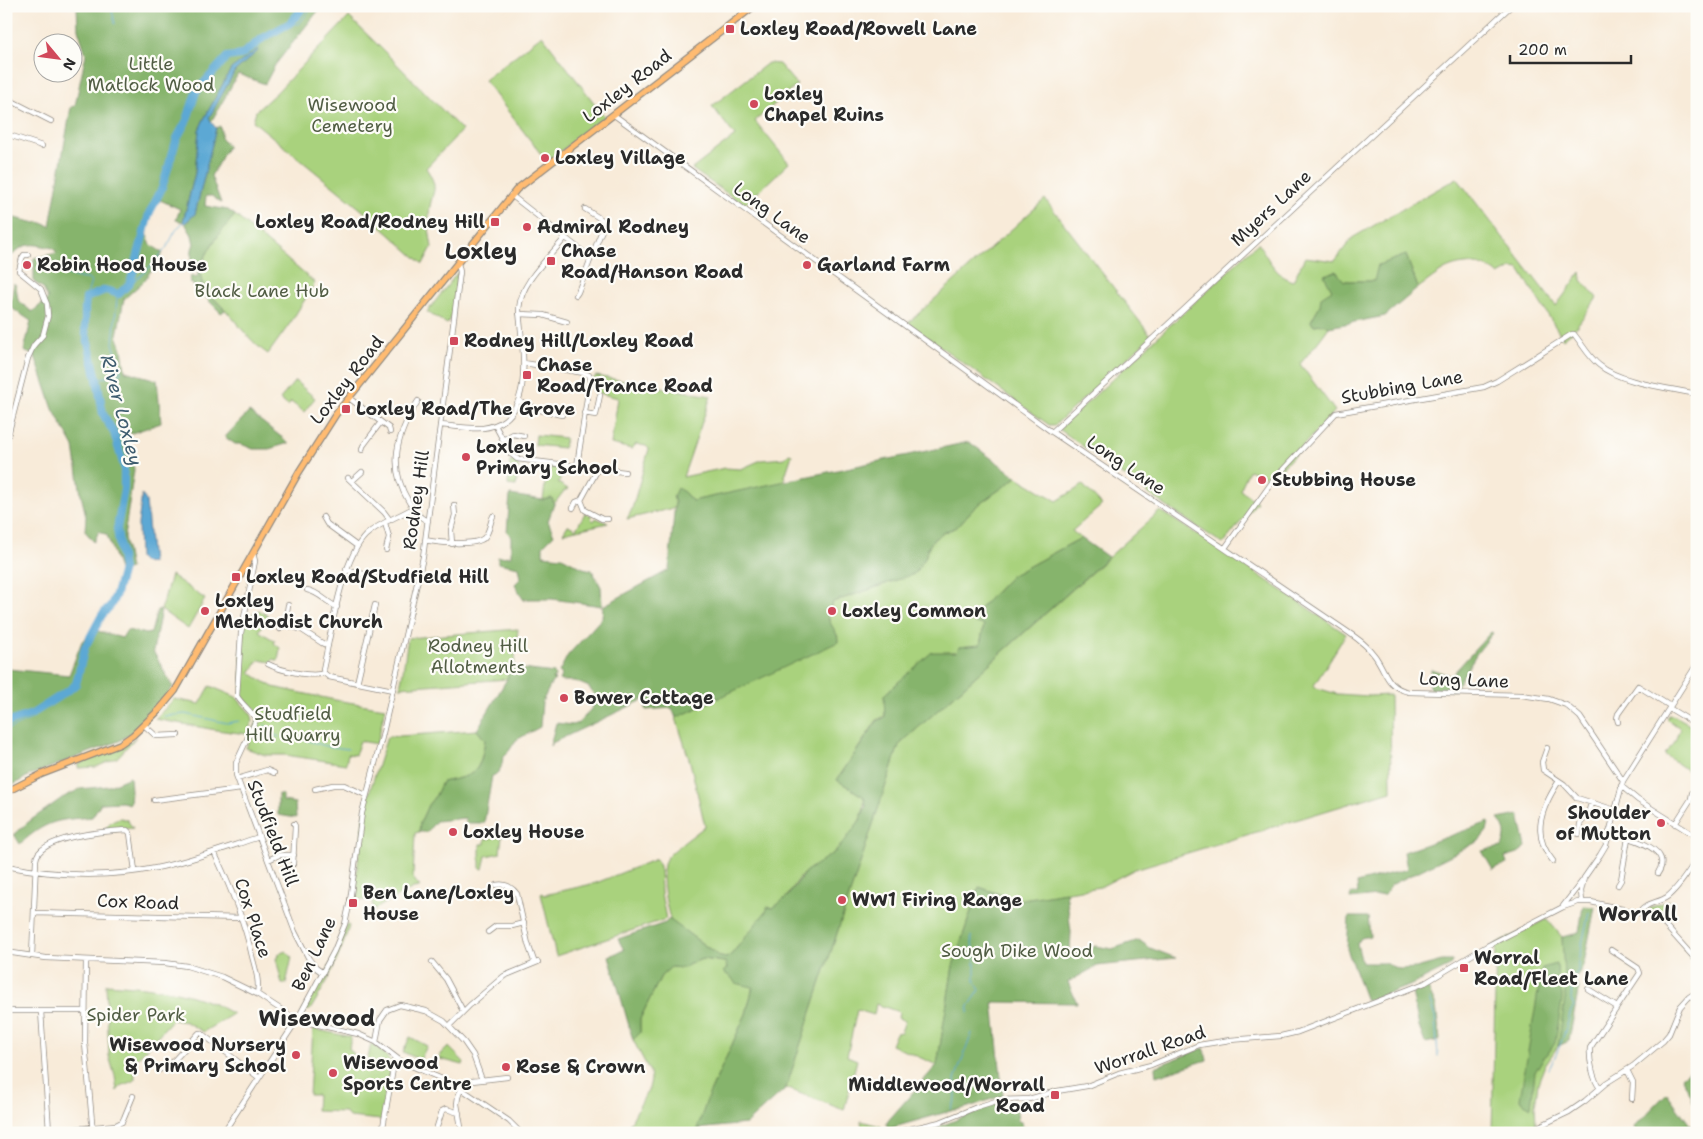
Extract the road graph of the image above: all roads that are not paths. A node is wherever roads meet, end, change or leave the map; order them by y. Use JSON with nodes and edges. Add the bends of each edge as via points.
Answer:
{"nodes":[{"id":1,"x":739,"y":6,"type":"edge"},
{"id":2,"x":754,"y":6,"type":"edge"},
{"id":3,"x":1511,"y":6,"type":"edge"},
{"id":4,"x":744,"y":14,"type":"junction"},
{"id":5,"x":8,"y":74,"type":"dead end"},
{"id":6,"x":6,"y":82,"type":"edge"},
{"id":7,"x":6,"y":98,"type":"edge"},
{"id":8,"x":614,"y":115,"type":"junction"},
{"id":9,"x":51,"y":121,"type":"dead end"},
{"id":10,"x":6,"y":134,"type":"edge"},
{"id":11,"x":42,"y":146,"type":"dead end"},
{"id":12,"x":511,"y":196,"type":"junction"},
{"id":13,"x":585,"y":209,"type":"dead end"},
{"id":14,"x":565,"y":238,"type":"junction"},
{"id":15,"x":28,"y":255,"type":"dead end"},
{"id":16,"x":591,"y":258,"type":"junction"},
{"id":17,"x":458,"y":263,"type":"junction"},
{"id":18,"x":576,"y":295,"type":"dead end"},
{"id":19,"x":519,"y":314,"type":"junction"},
{"id":20,"x":567,"y":322,"type":"dead end"},
{"id":21,"x":524,"y":363,"type":"junction"},
{"id":22,"x":572,"y":364,"type":"dead end"},
{"id":23,"x":571,"y":371,"type":"junction"},
{"id":24,"x":1697,"y":394,"type":"edge"},
{"id":25,"x":600,"y":395,"type":"dead end"},
{"id":26,"x":349,"y":398,"type":"junction"},
{"id":27,"x":418,"y":401,"type":"dead end"},
{"id":28,"x":518,"y":401,"type":"junction"},
{"id":29,"x":584,"y":413,"type":"junction"},
{"id":30,"x":562,"y":415,"type":"dead end"},
{"id":31,"x":381,"y":422,"type":"junction"},
{"id":32,"x":440,"y":425,"type":"junction"},
{"id":33,"x":495,"y":425,"type":"junction"},
{"id":34,"x":390,"y":432,"type":"dead end"},
{"id":35,"x":1052,"y":432,"type":"junction"},
{"id":36,"x":524,"y":436,"type":"dead end"},
{"id":37,"x":503,"y":440,"type":"junction"},
{"id":38,"x":6,"y":443,"type":"edge"},
{"id":39,"x":362,"y":450,"type":"dead end"},
{"id":40,"x":577,"y":466,"type":"junction"},
{"id":41,"x":598,"y":469,"type":"junction"},
{"id":42,"x":362,"y":472,"type":"dead end"},
{"id":43,"x":625,"y":472,"type":"dead end"},
{"id":44,"x":581,"y":500,"type":"junction"},
{"id":45,"x":454,"y":505,"type":"dead end"},
{"id":46,"x":412,"y":508,"type":"junction"},
{"id":47,"x":573,"y":508,"type":"dead end"},
{"id":48,"x":493,"y":516,"type":"dead end"},
{"id":49,"x":323,"y":518,"type":"dead end"},
{"id":50,"x":608,"y":519,"type":"dead end"},
{"id":51,"x":390,"y":520,"type":"junction"},
{"id":52,"x":428,"y":521,"type":"junction"},
{"id":53,"x":385,"y":523,"type":"junction"},
{"id":54,"x":426,"y":540,"type":"junction"},
{"id":55,"x":452,"y":544,"type":"junction"},
{"id":56,"x":357,"y":546,"type":"junction"},
{"id":57,"x":1225,"y":548,"type":"junction"},
{"id":58,"x":386,"y":550,"type":"dead end"},
{"id":59,"x":253,"y":553,"type":"junction"},
{"id":60,"x":346,"y":569,"type":"junction"},
{"id":61,"x":380,"y":579,"type":"dead end"},
{"id":62,"x":307,"y":590,"type":"dead end"},
{"id":63,"x":288,"y":605,"type":"dead end"},
{"id":64,"x":374,"y":605,"type":"dead end"},
{"id":65,"x":337,"y":607,"type":"junction"},
{"id":66,"x":328,"y":646,"type":"junction"},
{"id":67,"x":272,"y":664,"type":"dead end"},
{"id":68,"x":1697,"y":664,"type":"edge"},
{"id":69,"x":324,"y":673,"type":"junction"},
{"id":70,"x":357,"y":683,"type":"junction"},
{"id":71,"x":393,"y":690,"type":"junction"},
{"id":72,"x":1670,"y":707,"type":"junction"},
{"id":73,"x":1618,"y":722,"type":"dead end"},
{"id":74,"x":144,"y":725,"type":"junction"},
{"id":75,"x":1697,"y":725,"type":"edge"},
{"id":76,"x":178,"y":735,"type":"dead end"},
{"id":77,"x":382,"y":737,"type":"joint"},
{"id":78,"x":1547,"y":748,"type":"dead end"},
{"id":79,"x":274,"y":773,"type":"dead end"},
{"id":80,"x":237,"y":779,"type":"junction"},
{"id":81,"x":1559,"y":781,"type":"junction"},
{"id":82,"x":1622,"y":784,"type":"junction"},
{"id":83,"x":241,"y":788,"type":"junction"},
{"id":84,"x":315,"y":789,"type":"dead end"},
{"id":85,"x":6,"y":792,"type":"edge"},
{"id":86,"x":366,"y":795,"type":"junction"},
{"id":87,"x":1694,"y":797,"type":"edge"},
{"id":88,"x":154,"y":800,"type":"dead end"},
{"id":89,"x":1591,"y":803,"type":"junction"},
{"id":90,"x":1615,"y":810,"type":"junction"},
{"id":91,"x":294,"y":824,"type":"dead end"},
{"id":92,"x":1675,"y":824,"type":"junction"},
{"id":93,"x":1609,"y":832,"type":"junction"},
{"id":94,"x":1579,"y":834,"type":"dead end"},
{"id":95,"x":259,"y":837,"type":"junction"},
{"id":96,"x":1628,"y":838,"type":"junction"},
{"id":97,"x":1697,"y":838,"type":"edge"},
{"id":98,"x":214,"y":852,"type":"junction"},
{"id":99,"x":294,"y":855,"type":"junction"},
{"id":100,"x":1697,"y":859,"type":"edge"},
{"id":101,"x":268,"y":860,"type":"junction"},
{"id":102,"x":1553,"y":861,"type":"dead end"},
{"id":103,"x":293,"y":864,"type":"dead end"},
{"id":104,"x":6,"y":866,"type":"edge"},
{"id":105,"x":36,"y":871,"type":"junction"},
{"id":106,"x":135,"y":871,"type":"junction"},
{"id":107,"x":1658,"y":873,"type":"dead end"},
{"id":108,"x":1584,"y":878,"type":"junction"},
{"id":109,"x":496,"y":886,"type":"dead end"},
{"id":110,"x":1618,"y":886,"type":"dead end"},
{"id":111,"x":1582,"y":902,"type":"junction"},
{"id":112,"x":1563,"y":907,"type":"junction"},
{"id":113,"x":1640,"y":912,"type":"junction"},
{"id":114,"x":34,"y":913,"type":"junction"},
{"id":115,"x":242,"y":918,"type":"junction"},
{"id":116,"x":524,"y":923,"type":"junction"},
{"id":117,"x":488,"y":932,"type":"dead end"},
{"id":118,"x":1611,"y":950,"type":"dead end"},
{"id":119,"x":6,"y":952,"type":"edge"},
{"id":120,"x":32,"y":956,"type":"junction"},
{"id":121,"x":86,"y":960,"type":"junction"},
{"id":122,"x":1697,"y":961,"type":"edge"},
{"id":123,"x":432,"y":962,"type":"dead end"},
{"id":124,"x":323,"y":973,"type":"junction"},
{"id":125,"x":1588,"y":989,"type":"dead end"},
{"id":126,"x":1697,"y":992,"type":"edge"},
{"id":127,"x":257,"y":994,"type":"junction"},
{"id":128,"x":1617,"y":1007,"type":"junction"},
{"id":129,"x":6,"y":1011,"type":"edge"},
{"id":130,"x":41,"y":1011,"type":"junction"},
{"id":131,"x":85,"y":1011,"type":"junction"},
{"id":132,"x":464,"y":1011,"type":"junction"},
{"id":133,"x":297,"y":1020,"type":"junction"},
{"id":134,"x":449,"y":1026,"type":"junction"},
{"id":135,"x":376,"y":1042,"type":"junction"},
{"id":136,"x":395,"y":1057,"type":"junction"},
{"id":137,"x":159,"y":1070,"type":"dead end"},
{"id":138,"x":1627,"y":1070,"type":"junction"},
{"id":139,"x":258,"y":1077,"type":"junction"},
{"id":140,"x":507,"y":1077,"type":"dead end"},
{"id":141,"x":482,"y":1080,"type":"junction"},
{"id":142,"x":1600,"y":1088,"type":"junction"},
{"id":143,"x":460,"y":1089,"type":"junction"},
{"id":144,"x":133,"y":1096,"type":"dead end"},
{"id":145,"x":1632,"y":1099,"type":"dead end"},
{"id":146,"x":458,"y":1113,"type":"junction"},
{"id":147,"x":93,"y":1130,"type":"edge"},
{"id":148,"x":49,"y":1131,"type":"junction"},
{"id":149,"x":34,"y":1133,"type":"edge"},
{"id":150,"x":223,"y":1133,"type":"edge"},
{"id":151,"x":382,"y":1133,"type":"edge"},
{"id":152,"x":435,"y":1133,"type":"edge"},
{"id":153,"x":462,"y":1133,"type":"edge"},
{"id":154,"x":521,"y":1133,"type":"edge"},
{"id":155,"x":893,"y":1133,"type":"edge"},
{"id":156,"x":1525,"y":1133,"type":"edge"}],
"edges":[{"from":1,"to":4,"type":"street"},
{"from":2,"to":4,"type":"main road","name":"Loxley Road"},
{"from":3,"to":35,"type":"street","name":"Myers Lane"},
{"from":4,"to":8,"type":"main road","name":"Loxley Road"},
{"from":5,"to":6,"type":"street"},
{"from":7,"to":9,"type":"street"},
{"from":8,"to":12,"type":"main road","name":"Loxley Road","via":[[524,182]]},
{"from":8,"to":35,"type":"street","name":"Long Lane"},
{"from":10,"to":11,"type":"street"},
{"from":12,"to":14,"type":"street"},
{"from":12,"to":17,"type":"main road","name":"Loxley Road"},
{"from":13,"to":16,"type":"street","via":[[604,221]]},
{"from":14,"to":16,"type":"street"},
{"from":14,"to":19,"type":"street","via":[[525,287]]},
{"from":15,"to":38,"type":"street","via":[[22,258],[19,270],[41,289],[48,316],[43,335],[28,358]]},
{"from":16,"to":18,"type":"street"},
{"from":17,"to":26,"type":"main road","name":"Loxley Road"},
{"from":17,"to":32,"type":"street","name":"Rodney Hill","via":[[460,272]]},
{"from":19,"to":20,"type":"street","via":[[543,315]]},
{"from":19,"to":21,"type":"street"},
{"from":21,"to":23,"type":"street"},
{"from":21,"to":28,"type":"street","via":[[523,386]]},
{"from":22,"to":23,"type":"street"},
{"from":23,"to":29,"type":"street","via":[[584,372],[590,378]]},
{"from":24,"to":57,"type":"street","name":"Stubbing Lane","via":[[1615,375],[1600,366],[1574,334],[1484,387],[1336,413],[1275,478]]},
{"from":25,"to":29,"type":"street","via":[[598,416]]},
{"from":26,"to":31,"type":"street"},
{"from":26,"to":59,"type":"main road","name":"Loxley Road","via":[[298,472]]},
{"from":27,"to":46,"type":"street","via":[[403,427],[397,455],[399,480]]},
{"from":28,"to":30,"type":"street"},
{"from":28,"to":33,"type":"street","via":[[511,412]]},
{"from":29,"to":40,"type":"street"},
{"from":31,"to":34,"type":"street"},
{"from":31,"to":39,"type":"street"},
{"from":32,"to":33,"type":"street","via":[[481,428]]},
{"from":32,"to":52,"type":"street","name":"Rodney Hill"},
{"from":33,"to":37,"type":"street"},
{"from":35,"to":57,"type":"street","name":"Long Lane"},
{"from":36,"to":37,"type":"street","via":[[513,434]]},
{"from":37,"to":40,"type":"street","via":[[517,459]]},
{"from":40,"to":41,"type":"street"},
{"from":41,"to":43,"type":"street"},
{"from":41,"to":44,"type":"street"},
{"from":42,"to":51,"type":"street","via":[[350,480]]},
{"from":44,"to":47,"type":"street"},
{"from":44,"to":50,"type":"street","via":[[585,510],[602,520]]},
{"from":45,"to":55,"type":"street"},
{"from":46,"to":51,"type":"street"},
{"from":46,"to":52,"type":"street"},
{"from":48,"to":55,"type":"street","via":[[483,538]]},
{"from":49,"to":56,"type":"street"},
{"from":51,"to":53,"type":"street"},
{"from":52,"to":54,"type":"street","name":"Rodney Hill"},
{"from":53,"to":56,"type":"street","via":[[369,532]]},
{"from":53,"to":58,"type":"street"},
{"from":54,"to":55,"type":"street"},
{"from":54,"to":71,"type":"street","name":"Rodney Hill"},
{"from":56,"to":60,"type":"street"},
{"from":57,"to":82,"type":"street","name":"Long Lane","via":[[1360,641],[1375,655],[1392,684],[1401,690],[1521,695],[1566,705],[1580,717]]},
{"from":59,"to":74,"type":"main road","name":"Loxley Road","via":[[175,691]]},
{"from":59,"to":80,"type":"street","name":"Studfield Hill","via":[[255,561],[241,633],[238,696],[256,720],[236,763]]},
{"from":60,"to":61,"type":"street"},
{"from":60,"to":65,"type":"street"},
{"from":62,"to":65,"type":"street"},
{"from":63,"to":66,"type":"street","via":[[281,627],[302,630]]},
{"from":64,"to":70,"type":"street"},
{"from":65,"to":66,"type":"street"},
{"from":66,"to":69,"type":"street"},
{"from":67,"to":69,"type":"street","via":[[313,675]]},
{"from":68,"to":72,"type":"street"},
{"from":69,"to":70,"type":"street","via":[[329,678]]},
{"from":70,"to":71,"type":"street"},
{"from":71,"to":77,"type":"street","name":"Rodney Hill"},
{"from":72,"to":73,"type":"street","via":[[1638,686],[1618,714]]},
{"from":72,"to":75,"type":"street"},
{"from":72,"to":82,"type":"street"},
{"from":74,"to":76,"type":"street","via":[[156,736]]},
{"from":74,"to":85,"type":"main road","name":"Loxley Road","via":[[120,744],[42,774]]},
{"from":77,"to":86,"type":"street","name":"Ben Lane"},
{"from":78,"to":81,"type":"street","via":[[1542,768]]},
{"from":79,"to":80,"type":"street","via":[[267,770]]},
{"from":80,"to":83,"type":"street","name":"Studfield Hill"},
{"from":81,"to":89,"type":"street","via":[[1577,798]]},
{"from":81,"to":102,"type":"street","via":[[1550,794],[1540,822],[1542,844]]},
{"from":82,"to":90,"type":"street"},
{"from":82,"to":92,"type":"street","name":"Long Lane","via":[[1638,800]]},
{"from":83,"to":88,"type":"street"},
{"from":83,"to":95,"type":"street","name":"Studfield Hill"},
{"from":84,"to":86,"type":"street","via":[[344,785]]},
{"from":86,"to":124,"type":"street","name":"Ben Lane","via":[[347,917]]},
{"from":87,"to":92,"type":"street"},
{"from":89,"to":90,"type":"street"},
{"from":89,"to":94,"type":"street","via":[[1580,824]]},
{"from":90,"to":93,"type":"street"},
{"from":91,"to":99,"type":"street"},
{"from":92,"to":97,"type":"street","name":"Long Lane"},
{"from":93,"to":96,"type":"street"},
{"from":93,"to":108,"type":"street","via":[[1603,851]]},
{"from":95,"to":98,"type":"street"},
{"from":95,"to":101,"type":"street","name":"Studfield Hill"},
{"from":96,"to":107,"type":"street","via":[[1659,853],[1662,864]]},
{"from":96,"to":110,"type":"street"},
{"from":98,"to":106,"type":"street"},
{"from":98,"to":115,"type":"street","name":"Cox Place"},
{"from":99,"to":101,"type":"street","via":[[278,855]]},
{"from":99,"to":103,"type":"street"},
{"from":100,"to":113,"type":"street","via":[[1670,894],[1644,906]]},
{"from":101,"to":124,"type":"street","name":"Studfield Hill","via":[[295,932],[316,968]]},
{"from":104,"to":105,"type":"street"},
{"from":105,"to":106,"type":"street","via":[[88,874]]},
{"from":105,"to":106,"type":"street","via":[[38,853],[59,840],[125,830],[130,833]]},
{"from":105,"to":114,"type":"street"},
{"from":108,"to":111,"type":"street"},
{"from":108,"to":112,"type":"street"},
{"from":109,"to":116,"type":"street","via":[[506,885],[515,891]]},
{"from":111,"to":112,"type":"street","name":"Worrall Road"},
{"from":111,"to":113,"type":"street","name":"Worrall Road"},
{"from":112,"to":155,"type":"street","name":"Worrall Road","via":[[1487,946],[1425,983],[1298,1032],[1199,1045],[1087,1086],[1029,1099],[999,1100],[940,1122]]},
{"from":113,"to":122,"type":"street","name":"Worrall Road","via":[[1663,923]]},
{"from":114,"to":115,"type":"street","name":"Cox Road"},
{"from":114,"to":120,"type":"street"},
{"from":115,"to":127,"type":"street","name":"Cox Place","via":[[255,968]]},
{"from":116,"to":117,"type":"street","via":[[496,926]]},
{"from":116,"to":132,"type":"street","via":[[535,963],[504,976]]},
{"from":118,"to":128,"type":"street","via":[[1640,971]]},
{"from":119,"to":120,"type":"street"},
{"from":120,"to":121,"type":"street"},
{"from":121,"to":127,"type":"street","via":[[135,960],[187,966],[232,981]]},
{"from":121,"to":131,"type":"street"},
{"from":123,"to":132,"type":"street"},
{"from":124,"to":133,"type":"street","name":"Ben Lane"},
{"from":125,"to":128,"type":"street"},
{"from":126,"to":138,"type":"street","via":[[1680,1007],[1663,1041]]},
{"from":127,"to":133,"type":"street"},
{"from":128,"to":142,"type":"street","via":[[1590,1048],[1595,1081]]},
{"from":129,"to":130,"type":"street"},
{"from":130,"to":131,"type":"street"},
{"from":130,"to":148,"type":"street"},
{"from":131,"to":147,"type":"street"},
{"from":132,"to":134,"type":"street"},
{"from":133,"to":135,"type":"street","via":[[358,1034]]},
{"from":133,"to":139,"type":"street","name":"Ben Lane"},
{"from":134,"to":135,"type":"street","via":[[426,1011],[396,1006],[382,1016]]},
{"from":134,"to":141,"type":"street","via":[[473,1054]]},
{"from":135,"to":136,"type":"street"},
{"from":136,"to":143,"type":"street"},
{"from":136,"to":151,"type":"street"},
{"from":137,"to":139,"type":"street","via":[[169,1066],[201,1033]]},
{"from":138,"to":142,"type":"street"},
{"from":138,"to":145,"type":"street","via":[[1634,1082]]},
{"from":139,"to":150,"type":"street","name":"Ben Lane"},
{"from":140,"to":141,"type":"street"},
{"from":141,"to":143,"type":"street","via":[[468,1082]]},
{"from":142,"to":156,"type":"street","via":[[1569,1112]]},
{"from":143,"to":146,"type":"street"},
{"from":143,"to":154,"type":"street"},
{"from":144,"to":147,"type":"street","via":[[119,1124]]},
{"from":146,"to":152,"type":"street","via":[[442,1111]]},
{"from":146,"to":153,"type":"street"},
{"from":147,"to":148,"type":"street"},
{"from":148,"to":149,"type":"street"}]}
